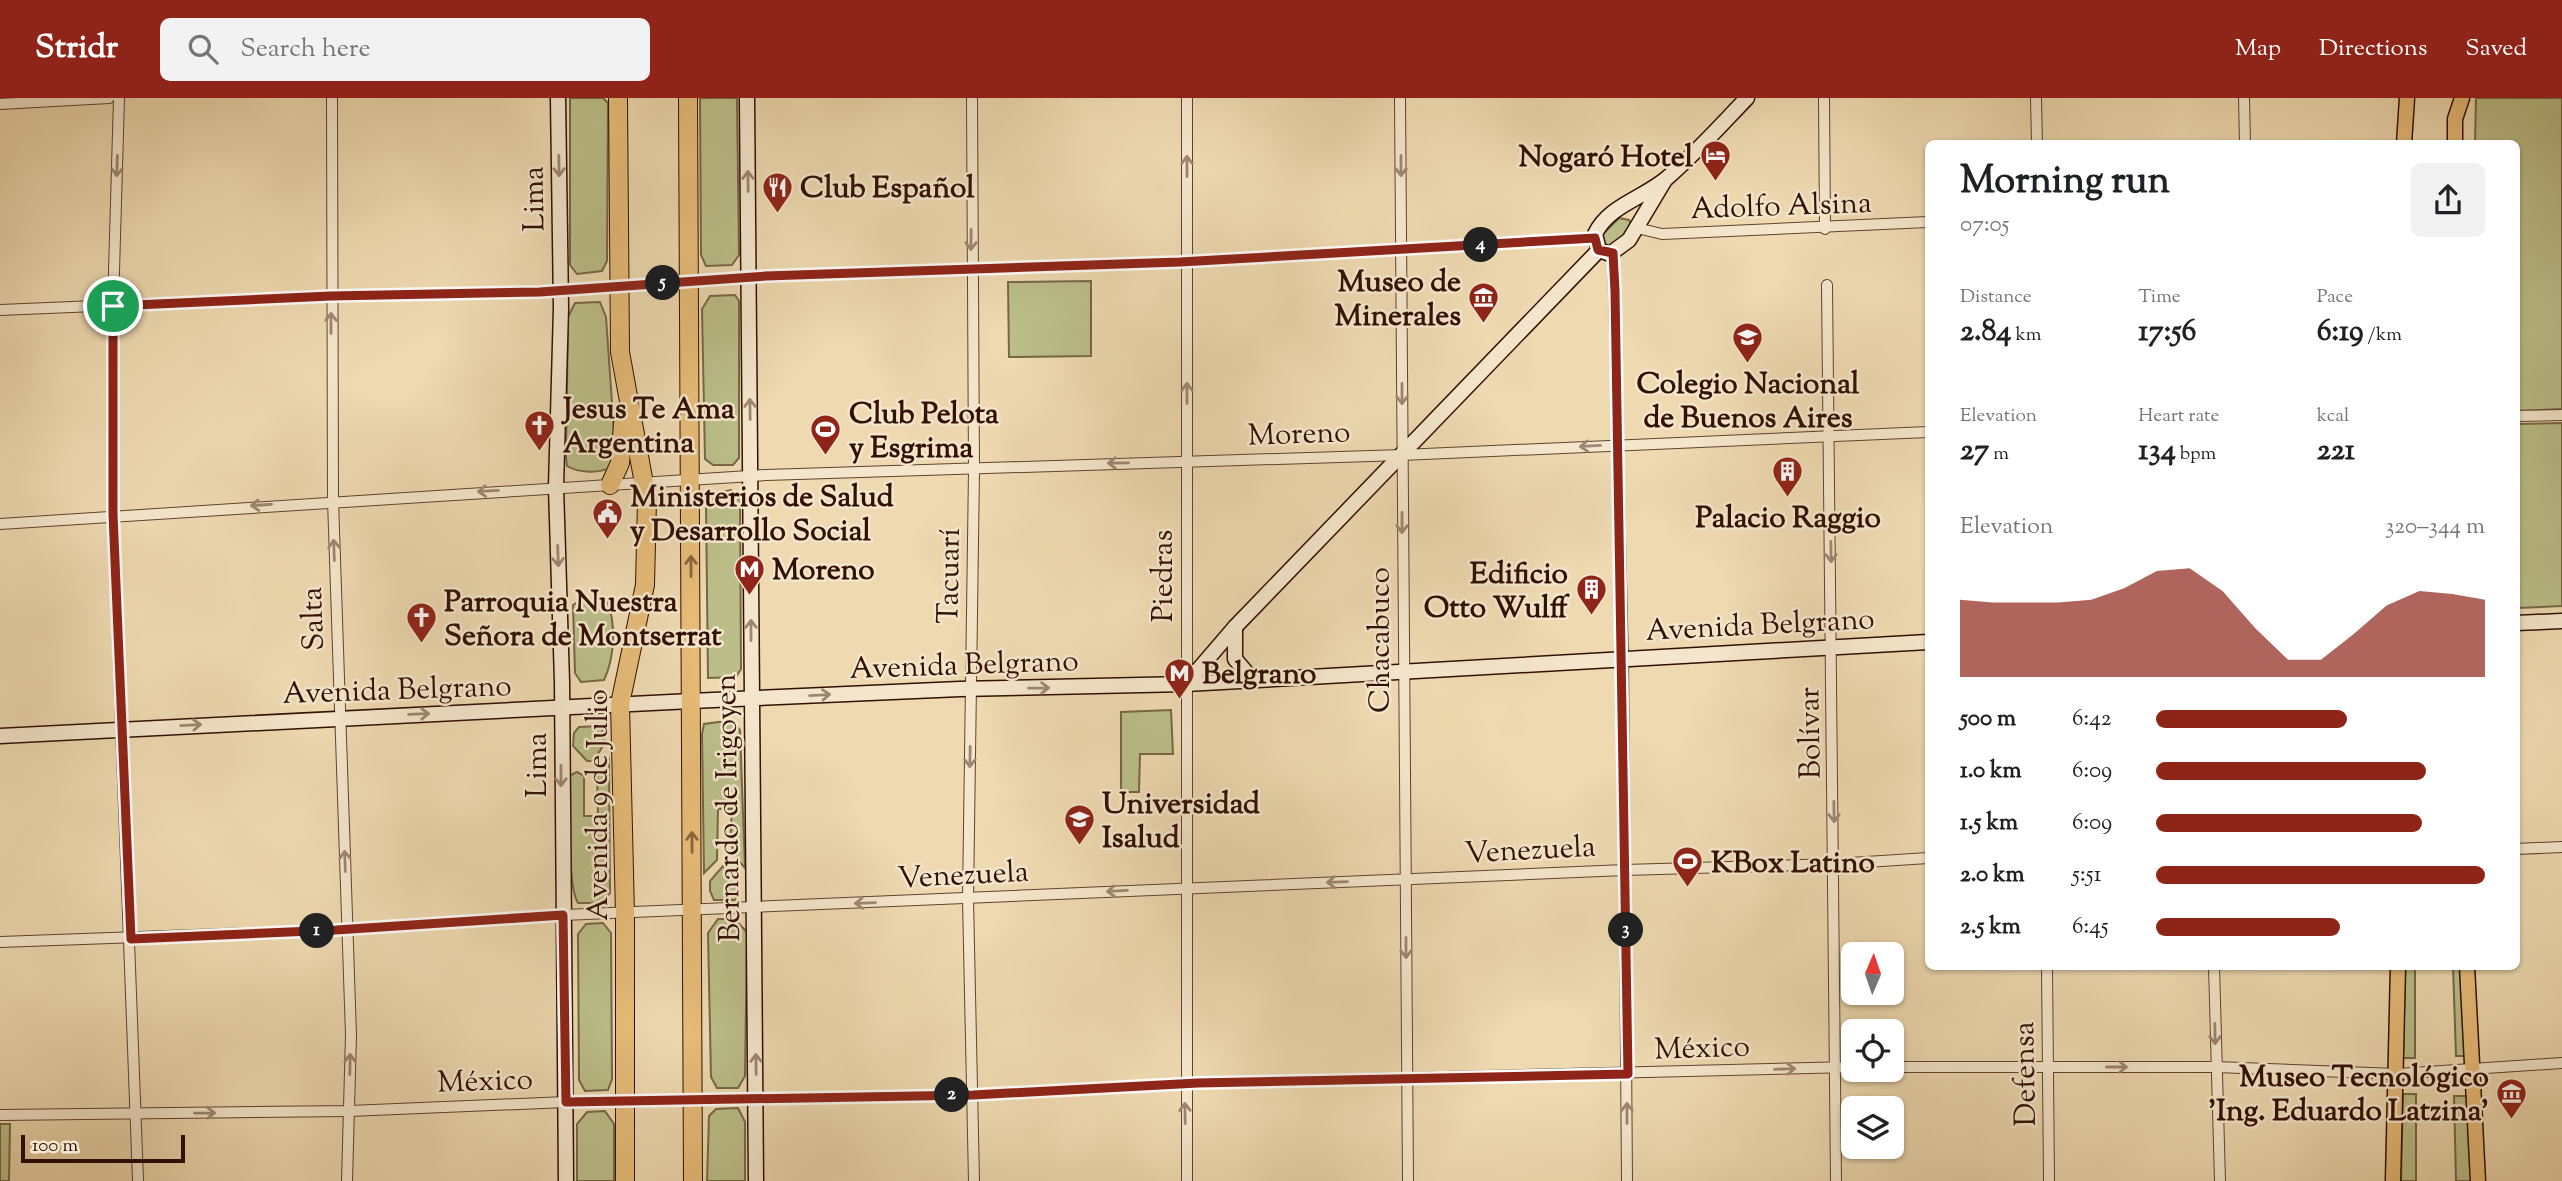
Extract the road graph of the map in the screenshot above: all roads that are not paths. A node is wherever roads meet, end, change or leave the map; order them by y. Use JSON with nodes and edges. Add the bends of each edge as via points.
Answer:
{"nodes":[{"id":1,"x":109,"y":98,"type":"edge"},
{"id":2,"x":119,"y":98,"type":"edge"},
{"id":3,"x":332,"y":98,"type":"edge"},
{"id":4,"x":558,"y":98,"type":"edge"},
{"id":5,"x":618,"y":98,"type":"edge"},
{"id":6,"x":688,"y":98,"type":"edge"},
{"id":7,"x":747,"y":98,"type":"edge"},
{"id":8,"x":972,"y":98,"type":"edge"},
{"id":9,"x":1187,"y":98,"type":"edge"},
{"id":10,"x":1401,"y":98,"type":"edge"},
{"id":11,"x":1748,"y":98,"type":"edge"},
{"id":12,"x":1824,"y":98,"type":"edge"},
{"id":13,"x":2036,"y":98,"type":"edge"},
{"id":14,"x":2244,"y":98,"type":"edge"},
{"id":15,"x":2407,"y":98,"type":"edge"},
{"id":16,"x":2462,"y":98,"type":"edge"},
{"id":17,"x":0,"y":104,"type":"edge"},
{"id":18,"x":2037,"y":140,"type":"edge"},
{"id":19,"x":2245,"y":140,"type":"edge"},
{"id":20,"x":2404,"y":140,"type":"edge"},
{"id":21,"x":2455,"y":140,"type":"edge"},
{"id":22,"x":1665,"y":180,"type":"junction"},
{"id":23,"x":1618,"y":209,"type":"junction"},
{"id":24,"x":1925,"y":222,"type":"edge"},
{"id":25,"x":1637,"y":228,"type":"junction"},
{"id":26,"x":1825,"y":229,"type":"junction"},
{"id":27,"x":1602,"y":247,"type":"junction"},
{"id":28,"x":1401,"y":250,"type":"junction"},
{"id":29,"x":1187,"y":261,"type":"junction"},
{"id":30,"x":971,"y":267,"type":"junction"},
{"id":31,"x":749,"y":279,"type":"junction"},
{"id":32,"x":690,"y":282,"type":"junction"},
{"id":33,"x":1827,"y":285,"type":"dead end"},
{"id":34,"x":618,"y":286,"type":"junction"},
{"id":35,"x":561,"y":290,"type":"junction"},
{"id":36,"x":331,"y":296,"type":"junction"},
{"id":37,"x":113,"y":306,"type":"junction"},
{"id":38,"x":0,"y":310,"type":"edge"},
{"id":39,"x":625,"y":390,"type":"junction"},
{"id":40,"x":2562,"y":415,"type":"edge"},
{"id":41,"x":2520,"y":416,"type":"edge"},
{"id":42,"x":1925,"y":432,"type":"edge"},
{"id":43,"x":1829,"y":435,"type":"junction"},
{"id":44,"x":1619,"y":445,"type":"junction"},
{"id":45,"x":1402,"y":455,"type":"junction"},
{"id":46,"x":1186,"y":461,"type":"junction"},
{"id":47,"x":974,"y":470,"type":"junction"},
{"id":48,"x":751,"y":477,"type":"junction"},
{"id":49,"x":691,"y":480,"type":"junction"},
{"id":50,"x":646,"y":483,"type":"junction"},
{"id":51,"x":610,"y":485,"type":"junction"},
{"id":52,"x":556,"y":487,"type":"junction"},
{"id":53,"x":333,"y":500,"type":"junction"},
{"id":54,"x":113,"y":514,"type":"junction"},
{"id":55,"x":0,"y":524,"type":"edge"},
{"id":56,"x":2562,"y":621,"type":"edge"},
{"id":57,"x":2520,"y":623,"type":"edge"},
{"id":58,"x":1235,"y":627,"type":"junction"},
{"id":59,"x":1925,"y":642,"type":"edge"},
{"id":60,"x":1832,"y":646,"type":"junction"},
{"id":61,"x":1623,"y":659,"type":"junction"},
{"id":62,"x":1403,"y":671,"type":"junction"},
{"id":63,"x":1251,"y":678,"type":"junction"},
{"id":64,"x":1186,"y":684,"type":"junction"},
{"id":65,"x":971,"y":689,"type":"junction"},
{"id":66,"x":752,"y":698,"type":"junction"},
{"id":67,"x":691,"y":701,"type":"junction"},
{"id":68,"x":620,"y":704,"type":"junction"},
{"id":69,"x":562,"y":708,"type":"junction"},
{"id":70,"x":339,"y":717,"type":"junction"},
{"id":71,"x":123,"y":729,"type":"junction"},
{"id":72,"x":0,"y":736,"type":"edge"},
{"id":73,"x":2562,"y":847,"type":"edge"},
{"id":74,"x":2520,"y":849,"type":"edge"},
{"id":75,"x":1925,"y":858,"type":"edge"},
{"id":76,"x":1835,"y":864,"type":"junction"},
{"id":77,"x":1625,"y":870,"type":"junction"},
{"id":78,"x":1405,"y":879,"type":"junction"},
{"id":79,"x":1185,"y":888,"type":"junction"},
{"id":80,"x":968,"y":899,"type":"junction"},
{"id":81,"x":755,"y":908,"type":"junction"},
{"id":82,"x":692,"y":910,"type":"junction"},
{"id":83,"x":625,"y":914,"type":"junction"},
{"id":84,"x":563,"y":915,"type":"junction"},
{"id":85,"x":348,"y":929,"type":"junction"},
{"id":86,"x":131,"y":939,"type":"junction"},
{"id":87,"x":0,"y":942,"type":"edge"},
{"id":88,"x":2047,"y":970,"type":"edge"},
{"id":89,"x":2214,"y":970,"type":"edge"},
{"id":90,"x":2398,"y":970,"type":"edge"},
{"id":91,"x":2467,"y":970,"type":"edge"},
{"id":92,"x":2562,"y":1063,"type":"edge"},
{"id":93,"x":1836,"y":1067,"type":"junction"},
{"id":94,"x":1841,"y":1067,"type":"edge"},
{"id":95,"x":1904,"y":1067,"type":"edge"},
{"id":96,"x":2216,"y":1067,"type":"junction"},
{"id":97,"x":2049,"y":1068,"type":"junction"},
{"id":98,"x":2473,"y":1069,"type":"junction"},
{"id":99,"x":1628,"y":1074,"type":"junction"},
{"id":100,"x":2397,"y":1074,"type":"junction"},
{"id":101,"x":1407,"y":1078,"type":"junction"},
{"id":102,"x":1185,"y":1085,"type":"junction"},
{"id":103,"x":973,"y":1095,"type":"junction"},
{"id":104,"x":757,"y":1099,"type":"junction"},
{"id":105,"x":693,"y":1100,"type":"junction"},
{"id":106,"x":566,"y":1102,"type":"junction"},
{"id":107,"x":624,"y":1102,"type":"junction"},
{"id":108,"x":349,"y":1111,"type":"junction"},
{"id":109,"x":136,"y":1114,"type":"junction"},
{"id":110,"x":0,"y":1115,"type":"edge"},
{"id":111,"x":138,"y":1181,"type":"edge"},
{"id":112,"x":347,"y":1181,"type":"edge"},
{"id":113,"x":566,"y":1181,"type":"edge"},
{"id":114,"x":625,"y":1181,"type":"edge"},
{"id":115,"x":693,"y":1181,"type":"edge"},
{"id":116,"x":756,"y":1181,"type":"edge"},
{"id":117,"x":974,"y":1181,"type":"edge"},
{"id":118,"x":1187,"y":1181,"type":"edge"},
{"id":119,"x":1408,"y":1181,"type":"edge"},
{"id":120,"x":1627,"y":1181,"type":"edge"},
{"id":121,"x":1836,"y":1181,"type":"edge"},
{"id":122,"x":2049,"y":1181,"type":"edge"},
{"id":123,"x":2220,"y":1181,"type":"edge"},
{"id":124,"x":2393,"y":1181,"type":"edge"},
{"id":125,"x":2478,"y":1181,"type":"edge"}],
"edges":[{"from":1,"to":17,"type":"street"},
{"from":2,"to":37,"type":"street","one_way":true},
{"from":3,"to":36,"type":"street","name":"Salta"},
{"from":4,"to":35,"type":"main road","name":"Lima","one_way":true},
{"from":5,"to":34,"type":"highway","name":"Avenida 9 de Julio"},
{"from":6,"to":32,"type":"highway"},
{"from":31,"to":7,"type":"main road","name":"Bernardo de Irigoyen","one_way":true},
{"from":8,"to":30,"type":"street","name":"Tacuarí","one_way":true},
{"from":29,"to":9,"type":"street","name":"Piedras","one_way":true},
{"from":10,"to":28,"type":"street","name":"Chacabuco","one_way":true},
{"from":11,"to":22,"type":"main road"},
{"from":12,"to":26,"type":"street"},
{"from":13,"to":18,"type":"street"},
{"from":14,"to":19,"type":"street"},
{"from":15,"to":20,"type":"main road"},
{"from":16,"to":21,"type":"main road"},
{"from":22,"to":23,"type":"main road"},
{"from":22,"to":25,"type":"main road"},
{"from":23,"to":25,"type":"main road","via":[[1632,214]]},
{"from":23,"to":27,"type":"main road","via":[[1599,227]]},
{"from":24,"to":26,"type":"street","name":"Adolfo Alsina"},
{"from":25,"to":26,"type":"street","name":"Adolfo Alsina","via":[[1662,234]]},
{"from":25,"to":27,"type":"main road","via":[[1627,244]]},
{"from":27,"to":28,"type":"street"},
{"from":27,"to":44,"type":"street"},
{"from":27,"to":45,"type":"main road"},
{"from":28,"to":29,"type":"street"},
{"from":28,"to":45,"type":"street","name":"Chacabuco","one_way":true},
{"from":29,"to":30,"type":"street"},
{"from":46,"to":29,"type":"street","name":"Piedras","one_way":true},
{"from":30,"to":31,"type":"street"},
{"from":30,"to":47,"type":"street","name":"Tacuarí"},
{"from":31,"to":32,"type":"street"},
{"from":48,"to":31,"type":"main road","name":"Bernardo de Irigoyen","one_way":true},
{"from":32,"to":34,"type":"street"},
{"from":32,"to":49,"type":"highway"},
{"from":33,"to":43,"type":"street","name":"Bolívar"},
{"from":34,"to":35,"type":"street"},
{"from":34,"to":39,"type":"highway","name":"Avenida 9 de Julio"},
{"from":35,"to":36,"type":"street"},
{"from":35,"to":52,"type":"main road","name":"Lima"},
{"from":36,"to":37,"type":"street"},
{"from":53,"to":36,"type":"street","name":"Salta","one_way":true},
{"from":37,"to":38,"type":"street"},
{"from":37,"to":54,"type":"street"},
{"from":39,"to":50,"type":"highway","name":"Avenida 9 de Julio"},
{"from":39,"to":51,"type":"highway","via":[[620,463]]},
{"from":40,"to":41,"type":"street"},
{"from":42,"to":43,"type":"street","name":"Moreno"},
{"from":43,"to":44,"type":"street","name":"Moreno"},
{"from":43,"to":60,"type":"street","name":"Bolívar","one_way":true},
{"from":44,"to":45,"type":"street","name":"Moreno","one_way":true},
{"from":44,"to":61,"type":"street"},
{"from":45,"to":46,"type":"street","name":"Moreno"},
{"from":45,"to":58,"type":"main road"},
{"from":45,"to":62,"type":"street","name":"Chacabuco","one_way":true},
{"from":46,"to":47,"type":"street","name":"Moreno","one_way":true},
{"from":46,"to":64,"type":"street","name":"Piedras"},
{"from":47,"to":48,"type":"street","name":"Moreno"},
{"from":47,"to":65,"type":"street","name":"Tacuarí"},
{"from":48,"to":49,"type":"street","name":"Moreno"},
{"from":66,"to":48,"type":"main road","name":"Bernardo de Irigoyen","one_way":true},
{"from":49,"to":50,"type":"street","name":"Moreno"},
{"from":67,"to":49,"type":"highway","one_way":true},
{"from":50,"to":51,"type":"street","name":"Moreno"},
{"from":50,"to":68,"type":"highway","name":"Avenida 9 de Julio","via":[[645,585]]},
{"from":51,"to":52,"type":"street","name":"Moreno"},
{"from":52,"to":53,"type":"street","name":"Moreno","one_way":true},
{"from":52,"to":69,"type":"main road","name":"Lima","one_way":true},
{"from":53,"to":54,"type":"street","name":"Moreno","one_way":true},
{"from":70,"to":53,"type":"street","name":"Salta","one_way":true},
{"from":54,"to":55,"type":"street","name":"Moreno"},
{"from":54,"to":71,"type":"street"},
{"from":56,"to":57,"type":"main road"},
{"from":58,"to":63,"type":"main road","via":[[1235,659]]},
{"from":58,"to":64,"type":"main road"},
{"from":59,"to":60,"type":"main road","name":"Avenida Belgrano"},
{"from":60,"to":61,"type":"main road","name":"Avenida Belgrano"},
{"from":60,"to":76,"type":"street","name":"Bolívar","one_way":true},
{"from":61,"to":62,"type":"main road","name":"Avenida Belgrano"},
{"from":61,"to":77,"type":"street"},
{"from":62,"to":63,"type":"main road","name":"Avenida Belgrano"},
{"from":62,"to":78,"type":"street","name":"Chacabuco"},
{"from":63,"to":64,"type":"main road","name":"Avenida Belgrano"},
{"from":65,"to":64,"type":"main road","name":"Avenida Belgrano","one_way":true},
{"from":64,"to":79,"type":"street","name":"Piedras"},
{"from":66,"to":65,"type":"main road","name":"Avenida Belgrano","one_way":true},
{"from":65,"to":80,"type":"street","name":"Tacuarí","one_way":true},
{"from":66,"to":67,"type":"main road","name":"Avenida Belgrano"},
{"from":66,"to":81,"type":"main road","name":"Bernardo de Irigoyen"},
{"from":67,"to":68,"type":"main road","name":"Avenida Belgrano"},
{"from":82,"to":67,"type":"highway","one_way":true},
{"from":68,"to":69,"type":"main road","name":"Avenida Belgrano"},
{"from":68,"to":83,"type":"highway","name":"Avenida 9 de Julio"},
{"from":70,"to":69,"type":"main road","name":"Avenida Belgrano","one_way":true},
{"from":69,"to":84,"type":"main road","name":"Lima","one_way":true},
{"from":71,"to":70,"type":"main road","name":"Avenida Belgrano","one_way":true},
{"from":85,"to":70,"type":"street","name":"Salta","one_way":true},
{"from":71,"to":72,"type":"main road","name":"Avenida Belgrano"},
{"from":71,"to":86,"type":"street"},
{"from":73,"to":74,"type":"street"},
{"from":75,"to":76,"type":"street","name":"Venezuela"},
{"from":76,"to":77,"type":"street","name":"Venezuela"},
{"from":76,"to":93,"type":"street","name":"Bolívar"},
{"from":77,"to":78,"type":"street","name":"Venezuela"},
{"from":77,"to":99,"type":"street"},
{"from":78,"to":79,"type":"street","name":"Venezuela","one_way":true},
{"from":78,"to":101,"type":"street","name":"Chacabuco","one_way":true},
{"from":79,"to":80,"type":"street","name":"Venezuela","one_way":true},
{"from":79,"to":102,"type":"street","name":"Piedras"},
{"from":80,"to":81,"type":"street","name":"Venezuela","one_way":true},
{"from":80,"to":103,"type":"street","name":"Tacuarí"},
{"from":81,"to":82,"type":"street","name":"Venezuela"},
{"from":104,"to":81,"type":"main road","name":"Bernardo de Irigoyen","one_way":true},
{"from":82,"to":83,"type":"street","name":"Venezuela"},
{"from":82,"to":105,"type":"highway"},
{"from":83,"to":84,"type":"street","name":"Venezuela"},
{"from":83,"to":107,"type":"highway","name":"Avenida 9 de Julio"},
{"from":84,"to":85,"type":"street","name":"Venezuela"},
{"from":84,"to":106,"type":"main road","name":"Lima"},
{"from":85,"to":86,"type":"street","name":"Venezuela"},
{"from":108,"to":85,"type":"street","name":"Salta","one_way":true},
{"from":86,"to":87,"type":"street","name":"Venezuela"},
{"from":86,"to":109,"type":"street"},
{"from":88,"to":97,"type":"street","name":"Defensa"},
{"from":89,"to":96,"type":"street","one_way":true},
{"from":90,"to":100,"type":"main road"},
{"from":91,"to":98,"type":"main road"},
{"from":92,"to":98,"type":"street"},
{"from":93,"to":94,"type":"street","name":"México"},
{"from":99,"to":93,"type":"street","name":"México","one_way":true},
{"from":93,"to":121,"type":"street","name":"Bolívar"},
{"from":95,"to":97,"type":"street"},
{"from":97,"to":96,"type":"street","one_way":true},
{"from":96,"to":100,"type":"street"},
{"from":96,"to":123,"type":"street"},
{"from":97,"to":122,"type":"street","name":"Defensa"},
{"from":98,"to":100,"type":"street"},
{"from":98,"to":125,"type":"main road"},
{"from":99,"to":101,"type":"street","name":"México"},
{"from":120,"to":99,"type":"street","one_way":true},
{"from":100,"to":124,"type":"main road"},
{"from":101,"to":102,"type":"street","name":"México"},
{"from":101,"to":119,"type":"street","name":"Chacabuco"},
{"from":102,"to":103,"type":"street","name":"México"},
{"from":118,"to":102,"type":"street","name":"Piedras","one_way":true},
{"from":103,"to":104,"type":"street","name":"México"},
{"from":103,"to":117,"type":"street","name":"Tacuarí"},
{"from":104,"to":105,"type":"street","name":"México"},
{"from":104,"to":116,"type":"main road","name":"Bernardo de Irigoyen"},
{"from":105,"to":107,"type":"street","name":"México"},
{"from":105,"to":115,"type":"highway"},
{"from":106,"to":107,"type":"street","name":"México"},
{"from":106,"to":108,"type":"street","name":"México"},
{"from":106,"to":113,"type":"main road","name":"Lima"},
{"from":107,"to":114,"type":"highway","name":"Avenida 9 de Julio"},
{"from":109,"to":108,"type":"street","name":"México","one_way":true},
{"from":108,"to":112,"type":"street","name":"Salta"},
{"from":109,"to":110,"type":"street","name":"México"},
{"from":109,"to":111,"type":"street"}]}
